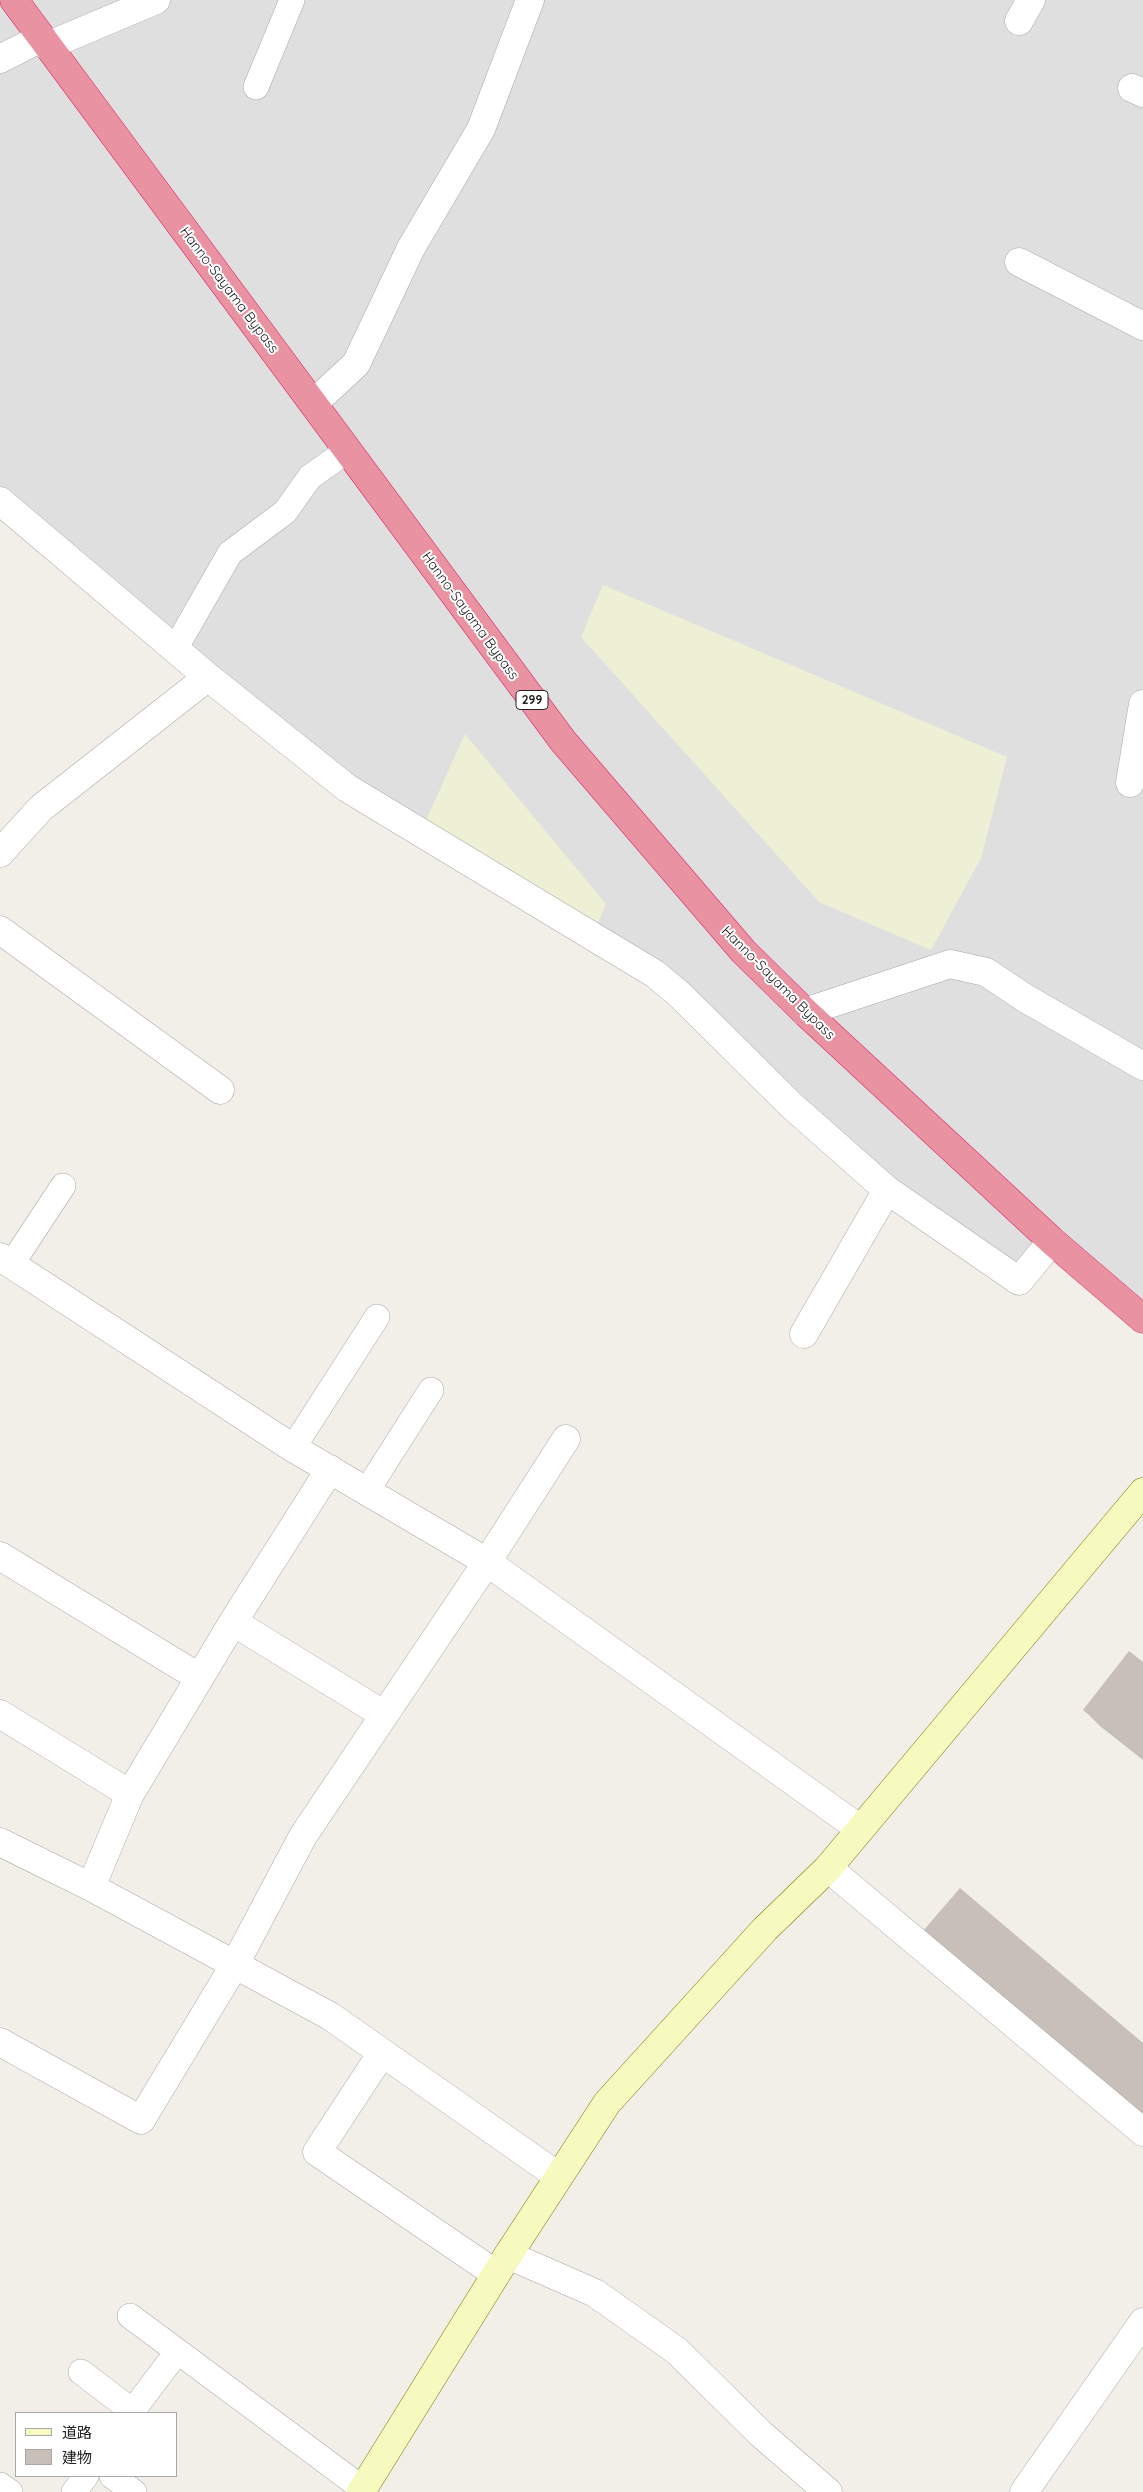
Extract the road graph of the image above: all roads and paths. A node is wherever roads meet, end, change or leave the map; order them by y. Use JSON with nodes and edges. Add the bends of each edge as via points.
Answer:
{"nodes":[{"id":1,"x":14,"y":0,"type":"edge"},
{"id":2,"x":156,"y":0,"type":"edge"},
{"id":3,"x":292,"y":0,"type":"edge"},
{"id":4,"x":530,"y":0,"type":"edge"},
{"id":5,"x":44,"y":42,"type":"junction"},
{"id":6,"x":0,"y":59,"type":"edge"},
{"id":7,"x":256,"y":87,"type":"dead end"},
{"id":8,"x":1019,"y":262,"type":"dead end"},
{"id":9,"x":1143,"y":326,"type":"edge"},
{"id":10,"x":314,"y":403,"type":"junction"},
{"id":11,"x":348,"y":450,"type":"junction"},
{"id":12,"x":0,"y":500,"type":"edge"},
{"id":13,"x":175,"y":648,"type":"junction"},
{"id":14,"x":208,"y":676,"type":"junction"},
{"id":15,"x":1143,"y":704,"type":"edge"},
{"id":16,"x":1130,"y":784,"type":"dead end"},
{"id":17,"x":0,"y":853,"type":"edge"},
{"id":18,"x":0,"y":930,"type":"edge"},
{"id":19,"x":805,"y":1012,"type":"junction"},
{"id":20,"x":1143,"y":1066,"type":"edge"},
{"id":21,"x":220,"y":1090,"type":"dead end"},
{"id":22,"x":63,"y":1186,"type":"dead end"},
{"id":23,"x":887,"y":1190,"type":"junction"},
{"id":24,"x":1052,"y":1241,"type":"junction"},
{"id":25,"x":6,"y":1261,"type":"edge"},
{"id":26,"x":377,"y":1317,"type":"dead end"},
{"id":27,"x":1143,"y":1319,"type":"edge"},
{"id":28,"x":804,"y":1334,"type":"dead end"},
{"id":29,"x":431,"y":1390,"type":"dead end"},
{"id":30,"x":566,"y":1439,"type":"dead end"},
{"id":31,"x":294,"y":1448,"type":"junction"},
{"id":32,"x":330,"y":1469,"type":"junction"},
{"id":33,"x":366,"y":1492,"type":"junction"},
{"id":34,"x":1143,"y":1492,"type":"edge"},
{"id":35,"x":0,"y":1556,"type":"edge"},
{"id":36,"x":487,"y":1562,"type":"junction"},
{"id":37,"x":233,"y":1622,"type":"junction"},
{"id":38,"x":200,"y":1678,"type":"junction"},
{"id":39,"x":0,"y":1714,"type":"edge"},
{"id":40,"x":384,"y":1714,"type":"junction"},
{"id":41,"x":130,"y":1794,"type":"junction"},
{"id":42,"x":860,"y":1829,"type":"junction"},
{"id":43,"x":0,"y":1842,"type":"edge"},
{"id":44,"x":828,"y":1868,"type":"junction"},
{"id":45,"x":91,"y":1887,"type":"junction"},
{"id":46,"x":234,"y":1966,"type":"junction"},
{"id":47,"x":0,"y":2042,"type":"edge"},
{"id":48,"x":382,"y":2053,"type":"junction"},
{"id":49,"x":1143,"y":2132,"type":"edge"},
{"id":50,"x":558,"y":2176,"type":"junction"},
{"id":51,"x":502,"y":2264,"type":"junction"},
{"id":52,"x":130,"y":2316,"type":"dead end"},
{"id":53,"x":1143,"y":2322,"type":"edge"},
{"id":54,"x":176,"y":2352,"type":"junction"},
{"id":55,"x":81,"y":2372,"type":"dead end"},
{"id":56,"x":132,"y":2412,"type":"edge"},
{"id":57,"x":134,"y":2412,"type":"edge"},
{"id":58,"x":85,"y":2477,"type":"edge"},
{"id":59,"x":113,"y":2477,"type":"edge"},
{"id":60,"x":0,"y":2484,"type":"edge"},
{"id":61,"x":362,"y":2490,"type":"edge"},
{"id":62,"x":10,"y":2492,"type":"edge"},
{"id":63,"x":74,"y":2492,"type":"edge"},
{"id":64,"x":134,"y":2492,"type":"edge"},
{"id":65,"x":826,"y":2492,"type":"edge"},
{"id":66,"x":1024,"y":2492,"type":"edge"}],
"edges":[{"from":1,"to":5,"type":"highway","name":"Hanno-Sayama Bypass","number":"299"},
{"from":2,"to":5,"type":"street"},
{"from":3,"to":7,"type":"lane"},
{"from":4,"to":10,"type":"street","via":[[481,129],[411,248],[356,364]]},
{"from":5,"to":6,"type":"street"},
{"from":5,"to":10,"type":"highway","name":"Hanno-Sayama Bypass","number":"299"},
{"from":8,"to":9,"type":"street"},
{"from":10,"to":11,"type":"highway","name":"Hanno-Sayama Bypass","number":"299"},
{"from":11,"to":13,"type":"lane","via":[[310,477],[285,512],[230,553]]},
{"from":11,"to":19,"type":"highway","name":"Hanno-Sayama Bypass","number":"299","via":[[563,741],[743,951]]},
{"from":12,"to":13,"type":"street"},
{"from":13,"to":14,"type":"street"},
{"from":14,"to":17,"type":"street","via":[[41,808]]},
{"from":14,"to":23,"type":"street","via":[[347,788],[655,974],[791,1105]]},
{"from":15,"to":16,"type":"street"},
{"from":18,"to":21,"type":"street"},
{"from":19,"to":20,"type":"street","via":[[950,964],[986,972]]},
{"from":19,"to":24,"type":"highway","name":"Hanno-Sayama Bypass","number":"299"},
{"from":22,"to":25,"type":"lane"},
{"from":23,"to":24,"type":"street","via":[[1019,1281]]},
{"from":23,"to":28,"type":"street"},
{"from":24,"to":27,"type":"highway","name":"Hanno-Sayama Bypass","number":"299"},
{"from":25,"to":31,"type":"street"},
{"from":26,"to":31,"type":"lane"},
{"from":29,"to":33,"type":"lane"},
{"from":30,"to":36,"type":"street"},
{"from":31,"to":32,"type":"street"},
{"from":32,"to":33,"type":"street"},
{"from":32,"to":37,"type":"street"},
{"from":33,"to":36,"type":"street"},
{"from":34,"to":42,"type":"street"},
{"from":35,"to":38,"type":"street"},
{"from":36,"to":40,"type":"street"},
{"from":36,"to":42,"type":"street"},
{"from":37,"to":38,"type":"street"},
{"from":37,"to":40,"type":"street"},
{"from":38,"to":41,"type":"street"},
{"from":39,"to":41,"type":"street"},
{"from":40,"to":46,"type":"street","via":[[303,1836]]},
{"from":41,"to":45,"type":"street"},
{"from":42,"to":44,"type":"street"},
{"from":43,"to":45,"type":"street"},
{"from":44,"to":49,"type":"street"},
{"from":44,"to":50,"type":"street","via":[[765,1929],[646,2058],[607,2103]]},
{"from":45,"to":46,"type":"street"},
{"from":46,"to":47,"type":"street","via":[[141,2120]]},
{"from":46,"to":48,"type":"street","via":[[330,2016]]},
{"from":48,"to":50,"type":"street"},
{"from":48,"to":51,"type":"street","via":[[317,2152]]},
{"from":50,"to":51,"type":"street"},
{"from":51,"to":61,"type":"street"},
{"from":51,"to":65,"type":"street","via":[[595,2293],[677,2351],[761,2434]]},
{"from":52,"to":54,"type":"lane"},
{"from":53,"to":66,"type":"street"},
{"from":54,"to":57,"type":"lane"},
{"from":54,"to":61,"type":"lane"},
{"from":55,"to":56,"type":"lane"},
{"from":58,"to":63,"type":"lane"},
{"from":59,"to":64,"type":"lane"},
{"from":60,"to":62,"type":"lane"}]}
